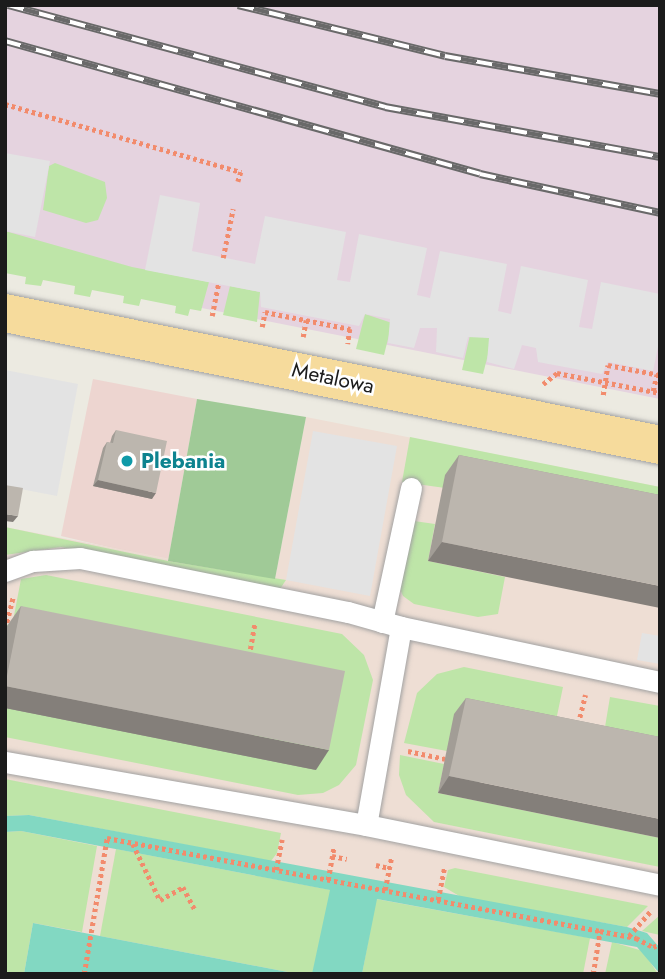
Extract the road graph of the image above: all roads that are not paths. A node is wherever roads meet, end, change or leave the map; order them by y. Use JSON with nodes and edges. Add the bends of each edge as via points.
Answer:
{"nodes":[{"id":1,"x":5,"y":313,"type":"edge"},
{"id":2,"x":660,"y":445,"type":"edge"},
{"id":3,"x":411,"y":488,"type":"dead end"},
{"id":4,"x":5,"y":571,"type":"edge"},
{"id":5,"x":391,"y":625,"type":"junction"},
{"id":6,"x":660,"y":682,"type":"edge"},
{"id":7,"x":5,"y":762,"type":"edge"},
{"id":8,"x":366,"y":825,"type":"junction"},
{"id":9,"x":660,"y":886,"type":"edge"}],
"edges":[{"from":1,"to":2,"type":"main road","name":"Metalowa"},
{"from":3,"to":5,"type":"lane"},
{"from":4,"to":5,"type":"lane","via":[[33,561],[80,558]]},
{"from":5,"to":6,"type":"lane"},
{"from":5,"to":8,"type":"lane"},
{"from":7,"to":8,"type":"lane"},
{"from":8,"to":9,"type":"lane"}]}
